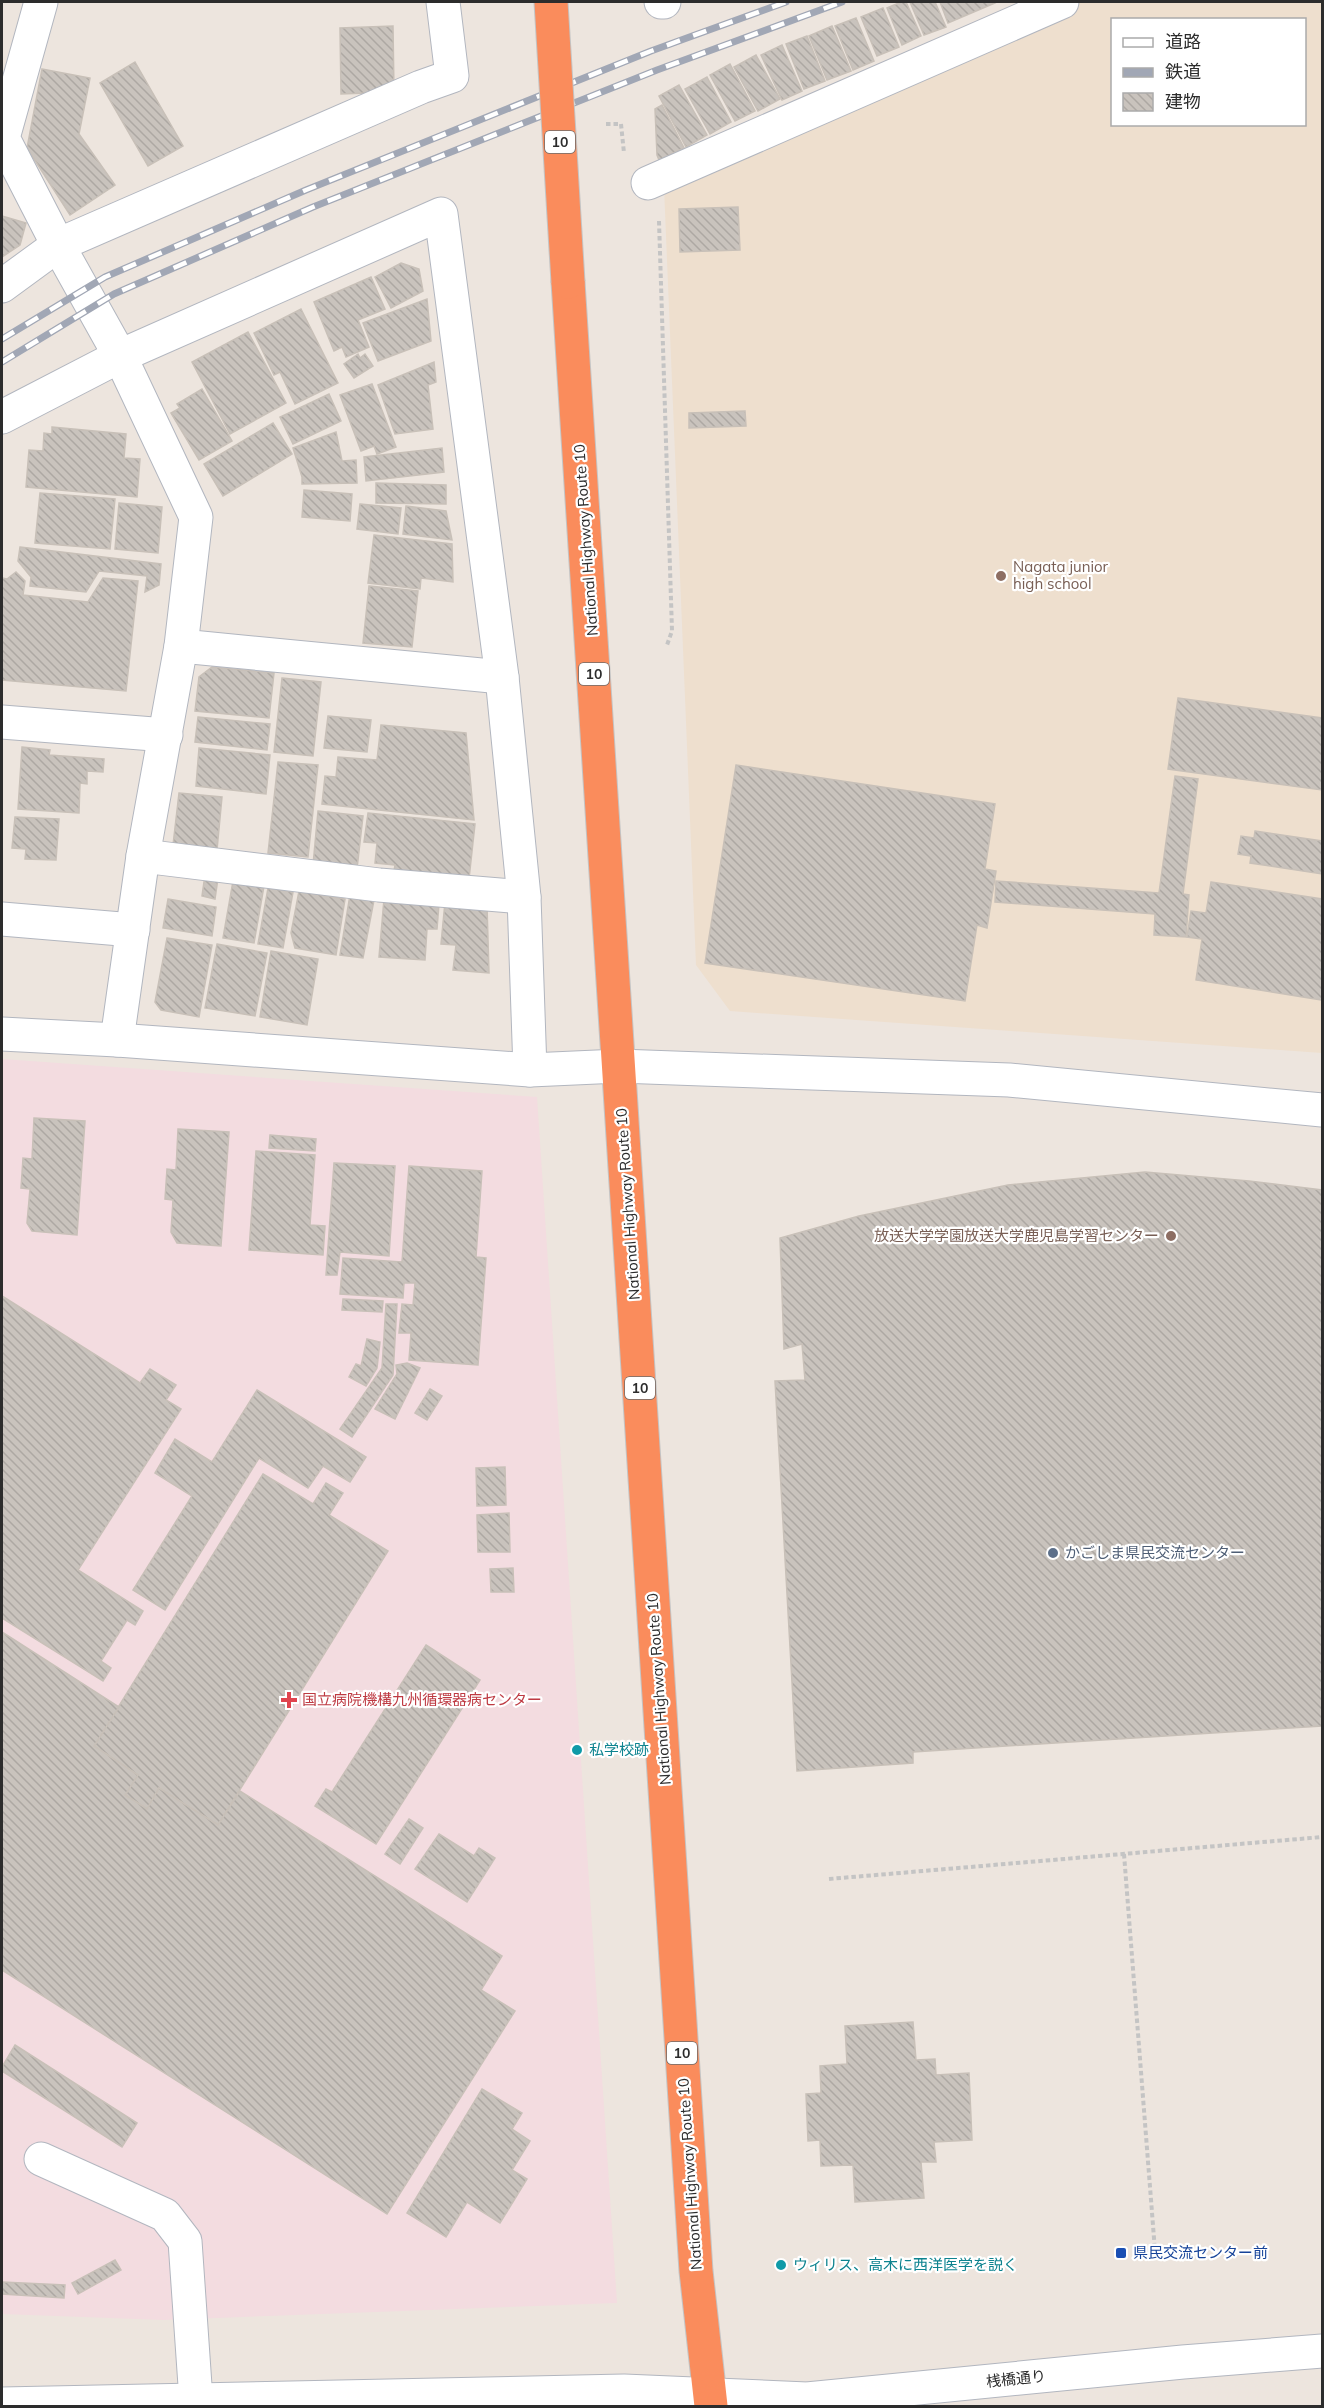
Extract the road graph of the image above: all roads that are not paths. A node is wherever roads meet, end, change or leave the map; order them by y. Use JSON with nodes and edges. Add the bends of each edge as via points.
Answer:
{"nodes":[{"id":1,"x":41,"y":2,"type":"edge"},
{"id":2,"x":443,"y":2,"type":"edge"},
{"id":3,"x":552,"y":2,"type":"edge"},
{"id":4,"x":1062,"y":2,"type":"edge"},
{"id":5,"x":2,"y":138,"type":"edge"},
{"id":6,"x":648,"y":183,"type":"road end"},
{"id":7,"x":58,"y":245,"type":"junction"},
{"id":8,"x":2,"y":286,"type":"edge"},
{"id":9,"x":120,"y":356,"type":"junction"},
{"id":10,"x":2,"y":417,"type":"edge"},
{"id":11,"x":181,"y":646,"type":"junction"},
{"id":12,"x":502,"y":677,"type":"junction"},
{"id":13,"x":2,"y":722,"type":"edge"},
{"id":14,"x":166,"y":735,"type":"junction"},
{"id":15,"x":143,"y":856,"type":"junction"},
{"id":16,"x":524,"y":897,"type":"junction"},
{"id":17,"x":2,"y":919,"type":"edge"},
{"id":18,"x":133,"y":930,"type":"junction"},
{"id":19,"x":2,"y":1034,"type":"edge"},
{"id":20,"x":117,"y":1040,"type":"junction"},
{"id":21,"x":619,"y":1066,"type":"junction"},
{"id":22,"x":530,"y":1070,"type":"junction"},
{"id":23,"x":1323,"y":1110,"type":"edge"},
{"id":24,"x":41,"y":2159,"type":"dead end"},
{"id":25,"x":1323,"y":2351,"type":"edge"},
{"id":26,"x":196,"y":2400,"type":"junction"},
{"id":27,"x":711,"y":2401,"type":"edge"},
{"id":28,"x":2,"y":2404,"type":"edge"}],
"edges":[{"from":1,"to":5,"type":"street"},
{"from":2,"to":7,"type":"street","via":[[452,76]]},
{"from":3,"to":21,"type":"highway","name":"National Highway Route 10","number":"10","bridge":true},
{"from":4,"to":6,"type":"street"},
{"from":5,"to":7,"type":"street"},
{"from":7,"to":8,"type":"street"},
{"from":7,"to":9,"type":"street"},
{"from":9,"to":10,"type":"street"},
{"from":9,"to":11,"type":"street","via":[[196,518]]},
{"from":9,"to":12,"type":"street","via":[[441,214]]},
{"from":11,"to":12,"type":"street"},
{"from":11,"to":14,"type":"street"},
{"from":12,"to":16,"type":"street"},
{"from":13,"to":14,"type":"street"},
{"from":14,"to":15,"type":"street"},
{"from":15,"to":16,"type":"street","via":[[379,885]]},
{"from":15,"to":18,"type":"street"},
{"from":16,"to":22,"type":"street"},
{"from":17,"to":18,"type":"street"},
{"from":18,"to":20,"type":"street"},
{"from":19,"to":20,"type":"street"},
{"from":20,"to":22,"type":"street"},
{"from":21,"to":22,"type":"street"},
{"from":21,"to":23,"type":"street","via":[[1009,1080]]},
{"from":21,"to":27,"type":"highway","name":"National Highway Route 10","number":"10","via":[[696,2280]]},
{"from":24,"to":26,"type":"street","via":[[165,2215],[185,2241]]},
{"from":25,"to":27,"type":"street","name":"桟橋通り","via":[[836,2398]]},
{"from":26,"to":27,"type":"street","name":"桟橋通り","via":[[624,2391]]},
{"from":26,"to":28,"type":"street","name":"桟橋通り"}]}
